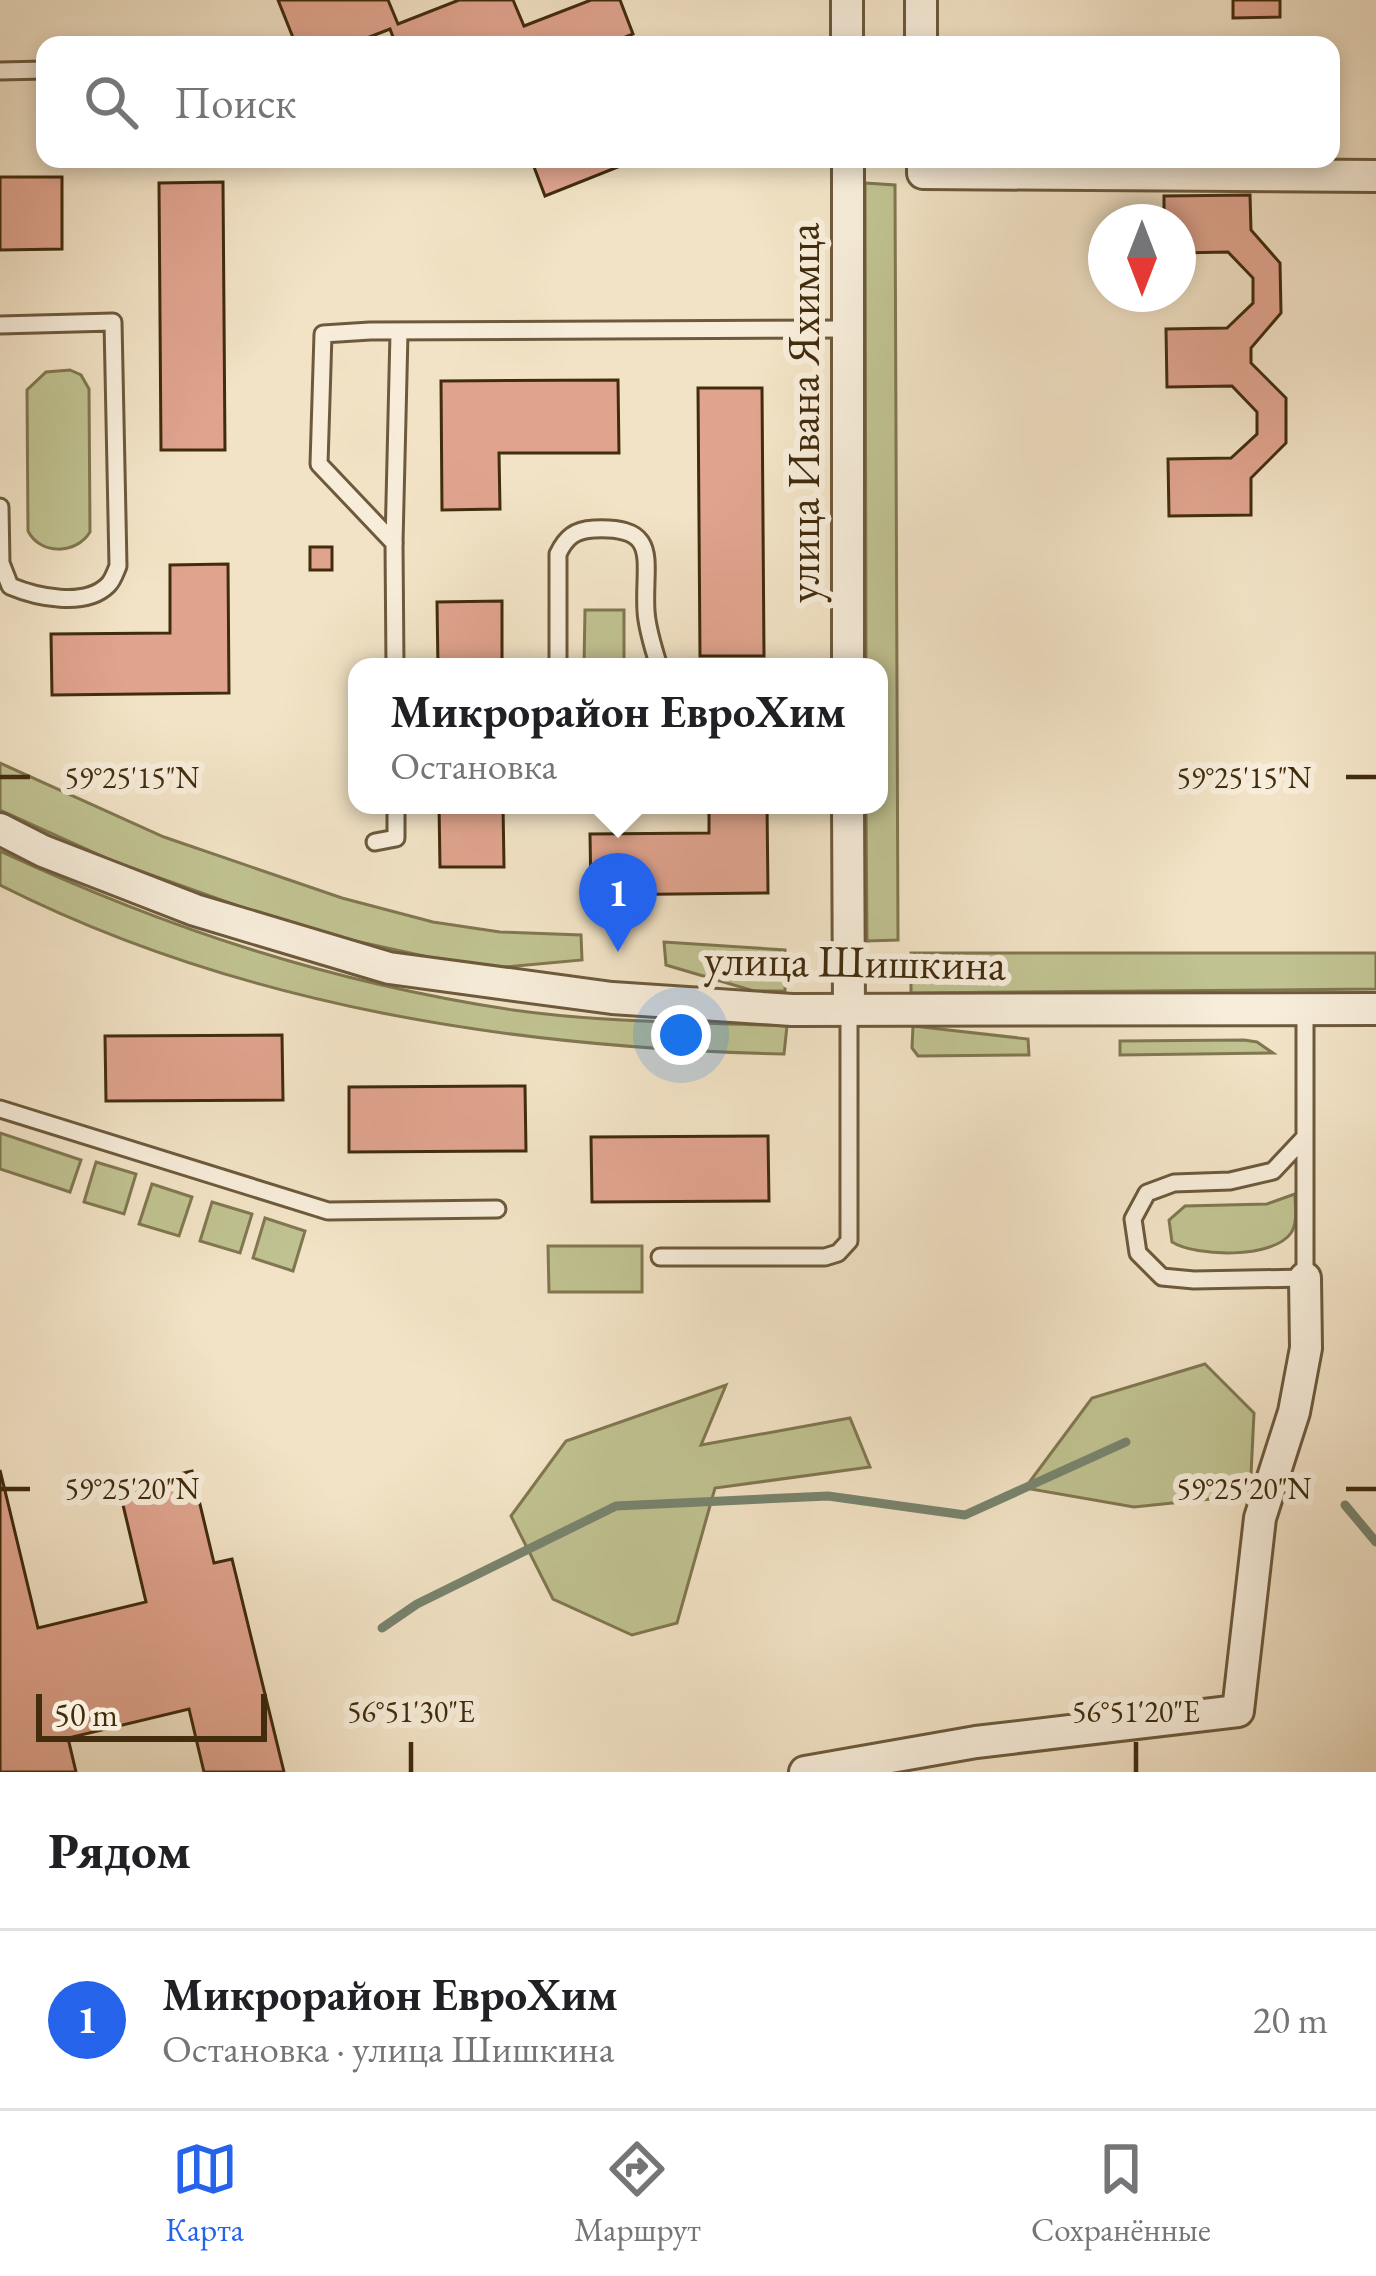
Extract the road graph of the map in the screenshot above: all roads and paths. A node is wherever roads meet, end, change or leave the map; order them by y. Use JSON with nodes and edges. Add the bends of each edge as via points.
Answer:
{"nodes":[{"id":1,"x":847,"y":0,"type":"edge"},
{"id":2,"x":921,"y":0,"type":"edge"},
{"id":3,"x":848,"y":36,"type":"edge"},
{"id":4,"x":921,"y":36,"type":"edge"},
{"id":5,"x":36,"y":70,"type":"edge"},
{"id":6,"x":0,"y":71,"type":"edge"},
{"id":7,"x":848,"y":168,"type":"edge"},
{"id":8,"x":923,"y":168,"type":"edge"},
{"id":9,"x":1376,"y":176,"type":"edge"},
{"id":10,"x":0,"y":325,"type":"edge"},
{"id":11,"x":850,"y":329,"type":"junction"},
{"id":12,"x":399,"y":333,"type":"junction"},
{"id":13,"x":0,"y":507,"type":"edge"},
{"id":14,"x":394,"y":543,"type":"junction"},
{"id":15,"x":395,"y":658,"type":"edge"},
{"id":16,"x":558,"y":658,"type":"edge"},
{"id":17,"x":656,"y":658,"type":"edge"},
{"id":18,"x":848,"y":658,"type":"edge"},
{"id":19,"x":396,"y":814,"type":"edge"},
{"id":20,"x":848,"y":814,"type":"edge"},
{"id":21,"x":0,"y":829,"type":"edge"},
{"id":22,"x":374,"y":842,"type":"dead end"},
{"id":23,"x":1376,"y":1009,"type":"edge"},
{"id":24,"x":849,"y":1010,"type":"junction"},
{"id":25,"x":1305,"y":1012,"type":"junction"},
{"id":26,"x":0,"y":1109,"type":"edge"},
{"id":27,"x":1304,"y":1137,"type":"junction"},
{"id":28,"x":497,"y":1209,"type":"dead end"},
{"id":29,"x":660,"y":1257,"type":"dead end"},
{"id":30,"x":1305,"y":1278,"type":"junction"},
{"id":31,"x":805,"y":1772,"type":"edge"}],
"edges":[{"from":1,"to":3,"type":"street"},
{"from":2,"to":4,"type":"street"},
{"from":5,"to":6,"type":"lane"},
{"from":7,"to":11,"type":"street","name":"улица Ивана Яхимца"},
{"from":8,"to":9,"type":"street"},
{"from":10,"to":13,"type":"lane","via":[[113,322],[118,566],[108,585],[84,597],[33,596],[10,586],[1,563]]},
{"from":11,"to":12,"type":"lane"},
{"from":11,"to":18,"type":"street","name":"улица Ивана Яхимца"},
{"from":12,"to":14,"type":"lane"},
{"from":12,"to":14,"type":"lane","via":[[323,334],[320,464]]},
{"from":14,"to":15,"type":"lane"},
{"from":16,"to":17,"type":"lane","via":[[557,554],[582,530],[620,528],[647,550],[646,617]]},
{"from":19,"to":22,"type":"lane","via":[[396,838]]},
{"from":20,"to":24,"type":"street"},
{"from":21,"to":24,"type":"street","name":"улица Шишкина","via":[[195,910],[388,968],[611,998]]},
{"from":23,"to":25,"type":"street","name":"улица Шишкина"},
{"from":24,"to":25,"type":"street","name":"улица Шишкина"},
{"from":24,"to":29,"type":"lane","via":[[849,1241],[825,1257]]},
{"from":25,"to":27,"type":"lane"},
{"from":26,"to":28,"type":"lane","via":[[328,1211]]},
{"from":27,"to":30,"type":"lane"},
{"from":27,"to":30,"type":"lane","via":[[1273,1171],[1147,1193],[1133,1220],[1138,1253],[1162,1277]]},
{"from":30,"to":31,"type":"street","via":[[1306,1348],[1260,1518],[1238,1711]]}]}
